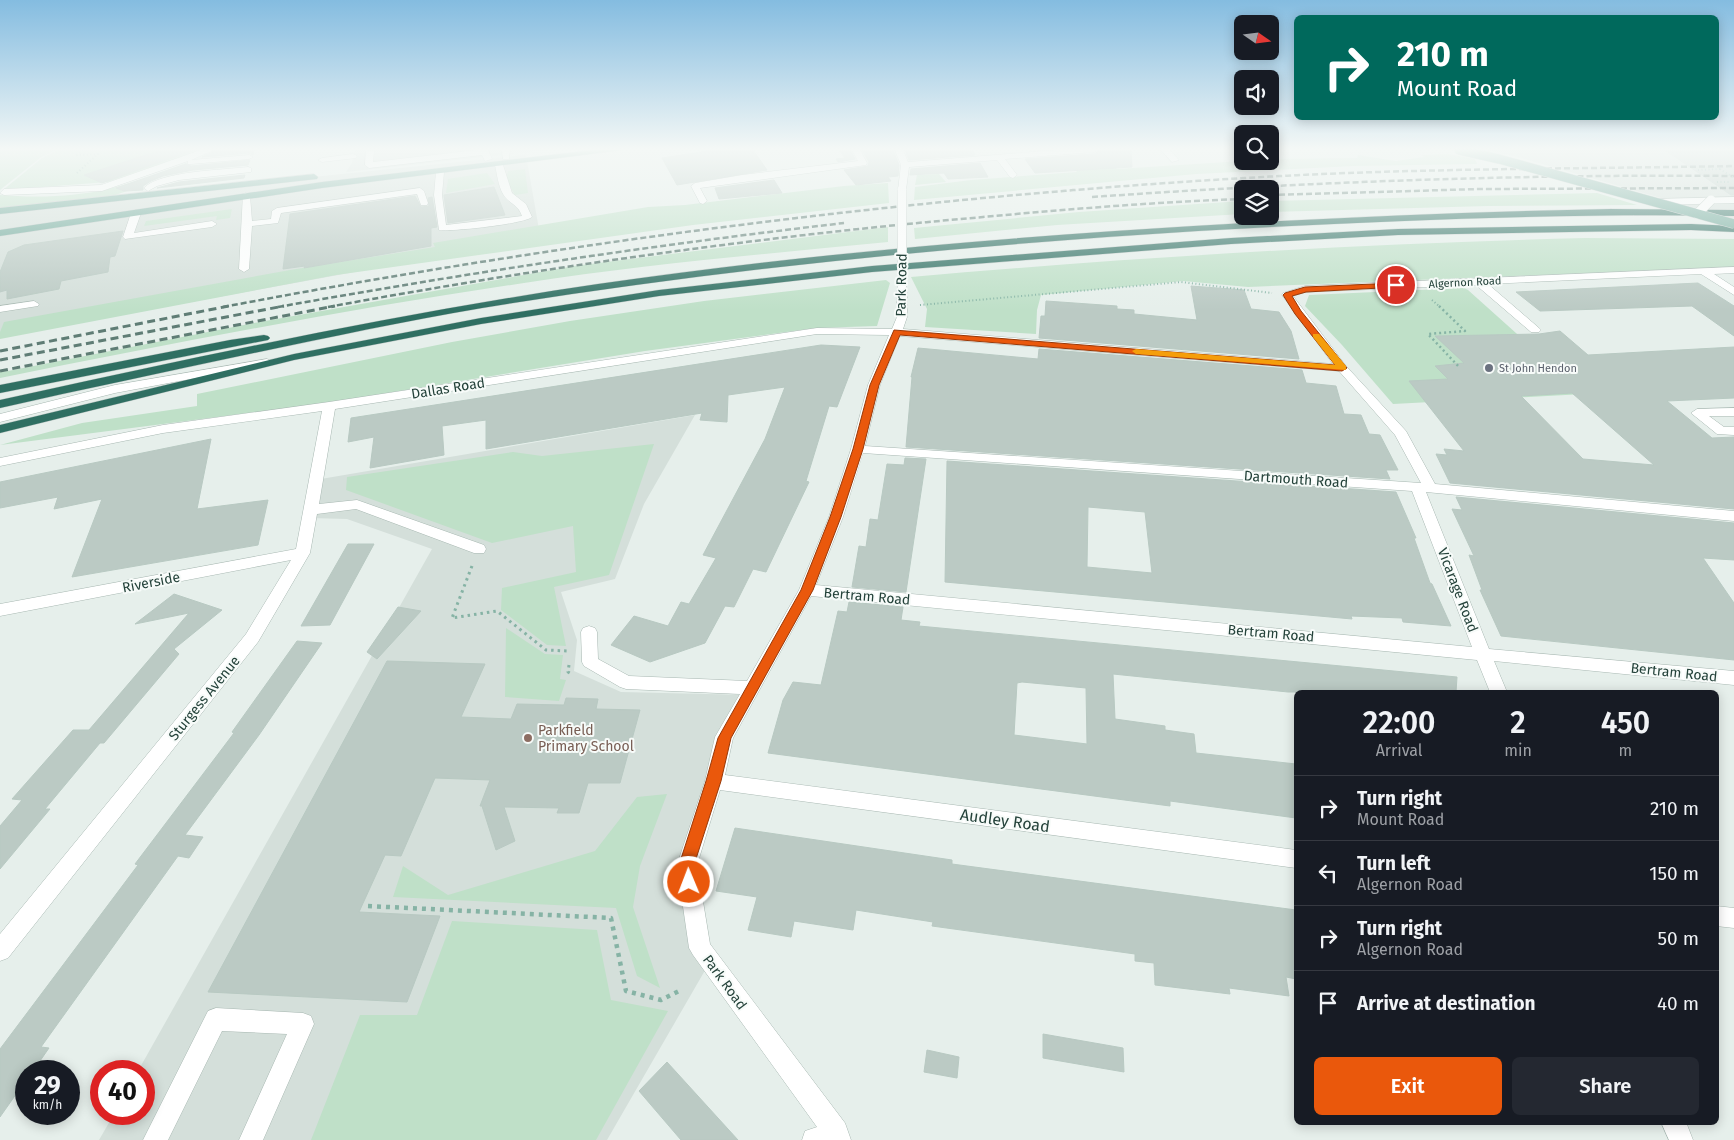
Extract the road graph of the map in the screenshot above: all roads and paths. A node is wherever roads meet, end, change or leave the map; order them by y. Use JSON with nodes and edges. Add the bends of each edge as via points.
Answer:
{"nodes":[{"id":1,"x":71,"y":203,"type":"edge"},
{"id":2,"x":112,"y":203,"type":"edge"},
{"id":3,"x":179,"y":203,"type":"edge"},
{"id":4,"x":199,"y":203,"type":"edge"},
{"id":5,"x":246,"y":203,"type":"edge"},
{"id":6,"x":332,"y":203,"type":"edge"},
{"id":7,"x":439,"y":203,"type":"edge"},
{"id":8,"x":517,"y":203,"type":"edge"},
{"id":9,"x":902,"y":203,"type":"edge"},
{"id":10,"x":1661,"y":203,"type":"edge"},
{"id":11,"x":1708,"y":203,"type":"edge"},
{"id":12,"x":0,"y":211,"type":"edge"},
{"id":13,"x":136,"y":213,"type":"junction"},
{"id":14,"x":1734,"y":213,"type":"edge"},
{"id":15,"x":1697,"y":214,"type":"junction"},
{"id":16,"x":0,"y":218,"type":"edge"},
{"id":17,"x":212,"y":224,"type":"dead end"},
{"id":18,"x":247,"y":224,"type":"junction"},
{"id":19,"x":1734,"y":224,"type":"edge"},
{"id":20,"x":0,"y":226,"type":"edge"},
{"id":21,"x":1734,"y":229,"type":"edge"},
{"id":22,"x":0,"y":234,"type":"edge"},
{"id":23,"x":244,"y":269,"type":"dead end"},
{"id":24,"x":1734,"y":270,"type":"edge"},
{"id":25,"x":1704,"y":272,"type":"junction"},
{"id":26,"x":823,"y":275,"type":"junction"},
{"id":27,"x":1479,"y":282,"type":"junction"},
{"id":28,"x":1415,"y":284,"type":"junction"},
{"id":29,"x":1734,"y":292,"type":"edge"},
{"id":30,"x":1287,"y":295,"type":"junction"},
{"id":31,"x":34,"y":304,"type":"dead end"},
{"id":32,"x":902,"y":307,"type":"junction"},
{"id":33,"x":0,"y":309,"type":"edge"},
{"id":34,"x":390,"y":322,"type":"junction"},
{"id":35,"x":1535,"y":330,"type":"dead end"},
{"id":36,"x":897,"y":332,"type":"junction"},
{"id":37,"x":294,"y":357,"type":"junction"},
{"id":38,"x":1342,"y":368,"type":"junction"},
{"id":39,"x":1460,"y":368,"type":"dead end"},
{"id":40,"x":0,"y":389,"type":"edge"},
{"id":41,"x":0,"y":404,"type":"edge"},
{"id":42,"x":329,"y":406,"type":"junction"},
{"id":43,"x":1734,"y":412,"type":"edge"},
{"id":44,"x":0,"y":418,"type":"edge"},
{"id":45,"x":0,"y":429,"type":"edge"},
{"id":46,"x":1734,"y":431,"type":"edge"},
{"id":47,"x":0,"y":437,"type":"edge"},
{"id":48,"x":858,"y":449,"type":"junction"},
{"id":49,"x":0,"y":462,"type":"edge"},
{"id":50,"x":1424,"y":488,"type":"junction"},
{"id":51,"x":311,"y":510,"type":"junction"},
{"id":52,"x":1734,"y":516,"type":"edge"},
{"id":53,"x":479,"y":549,"type":"joint"},
{"id":54,"x":303,"y":553,"type":"junction"},
{"id":55,"x":807,"y":590,"type":"junction"},
{"id":56,"x":0,"y":610,"type":"edge"},
{"id":57,"x":589,"y":632,"type":"dead end"},
{"id":58,"x":1482,"y":653,"type":"junction"},
{"id":59,"x":575,"y":676,"type":"dead end"},
{"id":60,"x":1734,"y":678,"type":"edge"},
{"id":61,"x":753,"y":688,"type":"junction"},
{"id":62,"x":1497,"y":690,"type":"edge"},
{"id":63,"x":714,"y":781,"type":"junction"},
{"id":64,"x":1294,"y":859,"type":"edge"},
{"id":65,"x":368,"y":906,"type":"dead end"},
{"id":66,"x":1719,"y":916,"type":"edge"},
{"id":67,"x":1734,"y":918,"type":"edge"},
{"id":68,"x":0,"y":952,"type":"edge"},
{"id":69,"x":679,"y":991,"type":"dead end"},
{"id":70,"x":1675,"y":1125,"type":"edge"},
{"id":71,"x":838,"y":1136,"type":"edge"},
{"id":72,"x":154,"y":1140,"type":"edge"},
{"id":73,"x":251,"y":1140,"type":"edge"},
{"id":74,"x":814,"y":1140,"type":"edge"},
{"id":75,"x":1681,"y":1140,"type":"edge"}],
"edges":[{"from":1,"to":12,"type":"main road"},
{"from":2,"to":16,"type":"main road"},
{"from":3,"to":20,"type":"main road"},
{"from":4,"to":13,"type":"main road"},
{"from":5,"to":18,"type":"street"},
{"from":6,"to":18,"type":"street","via":[[277,211],[275,222]]},
{"from":7,"to":8,"type":"street","via":[[442,228],[527,217],[523,206]]},
{"from":9,"to":32,"type":"street","name":"Park Road","bridge":true},
{"from":10,"to":15,"type":"main road","bridge":true},
{"from":11,"to":15,"type":"street","bridge":true},
{"from":13,"to":17,"type":"street","via":[[128,237]]},
{"from":13,"to":22,"type":"main road"},
{"from":14,"to":34,"type":"highway","via":[[1377,218],[1085,235],[888,252],[662,279],[509,300]]},
{"from":15,"to":19,"type":"main road","bridge":true},
{"from":18,"to":23,"type":"street"},
{"from":21,"to":26,"type":"highway","via":[[1398,232],[1096,250]]},
{"from":24,"to":25,"type":"street","name":"Algernon Road"},
{"from":25,"to":27,"type":"street","name":"Algernon Road"},
{"from":25,"to":29,"type":"street"},
{"from":26,"to":37,"type":"highway","via":[[649,294],[481,321]]},
{"from":26,"to":47,"type":"highway","via":[[416,340]]},
{"from":27,"to":28,"type":"street","name":"Algernon Road"},
{"from":27,"to":35,"type":"street"},
{"from":28,"to":30,"type":"street","name":"Algernon Road","via":[[1305,289]]},
{"from":28,"to":39,"type":"path","via":[[1465,331],[1428,334]]},
{"from":30,"to":32,"type":"path","via":[[1181,282]]},
{"from":30,"to":38,"type":"street"},
{"from":31,"to":33,"type":"street"},
{"from":32,"to":36,"type":"street","name":"Park Road"},
{"from":34,"to":40,"type":"highway","via":[[230,343]]},
{"from":34,"to":41,"type":"highway"},
{"from":36,"to":38,"type":"street","name":"Dallas Road"},
{"from":36,"to":42,"type":"street","name":"Dallas Road","via":[[817,331]]},
{"from":36,"to":48,"type":"street","name":"Park Road","via":[[874,385]]},
{"from":37,"to":44,"type":"street","via":[[115,389]]},
{"from":37,"to":45,"type":"highway"},
{"from":38,"to":50,"type":"street","via":[[1401,434]]},
{"from":42,"to":49,"type":"street","name":"Dallas Road","via":[[164,429]]},
{"from":42,"to":51,"type":"street","name":"Sturgess Avenue"},
{"from":43,"to":46,"type":"street","via":[[1697,413],[1721,431]]},
{"from":48,"to":50,"type":"street","name":"Dartmouth Road"},
{"from":48,"to":55,"type":"street","name":"Park Road"},
{"from":50,"to":52,"type":"street","name":"Dartmouth Road"},
{"from":50,"to":58,"type":"street","name":"Vicarage Road"},
{"from":51,"to":53,"type":"street","via":[[357,504]]},
{"from":51,"to":54,"type":"street","name":"Sturgess Avenue"},
{"from":53,"to":59,"type":"path","via":[[452,618],[497,611],[546,650],[571,651],[568,672]]},
{"from":54,"to":56,"type":"street","name":"Riverside"},
{"from":54,"to":68,"type":"street","name":"Sturgess Avenue","via":[[252,638]]},
{"from":55,"to":58,"type":"street","name":"Bertram Road"},
{"from":55,"to":61,"type":"street","name":"Park Road"},
{"from":57,"to":61,"type":"street","via":[[590,662],[626,682]]},
{"from":58,"to":60,"type":"street","name":"Bertram Road"},
{"from":58,"to":62,"type":"street","name":"Vicarage Road"},
{"from":61,"to":63,"type":"street","name":"Park Road","via":[[724,738]]},
{"from":63,"to":64,"type":"street","name":"Audley Road"},
{"from":63,"to":71,"type":"street","name":"Park Road","via":[[686,865],[700,948]]},
{"from":65,"to":69,"type":"path","via":[[611,918],[626,991],[662,1000]]},
{"from":66,"to":67,"type":"street"},
{"from":70,"to":75,"type":"street"},
{"from":71,"to":74,"type":"street"},
{"from":72,"to":73,"type":"street","via":[[216,1019],[304,1024]]}]}
